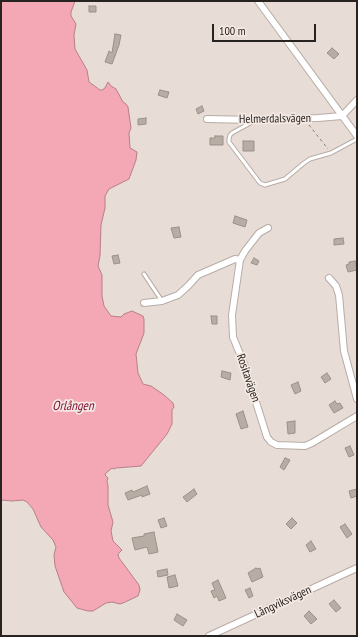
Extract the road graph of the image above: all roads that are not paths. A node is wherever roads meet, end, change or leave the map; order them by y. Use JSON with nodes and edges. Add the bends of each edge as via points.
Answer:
{"nodes":[{"id":1,"x":258,"y":1,"type":"edge"},
{"id":2,"x":357,"y":100,"type":"edge"},
{"id":3,"x":342,"y":116,"type":"junction"},
{"id":4,"x":207,"y":119,"type":"dead end"},
{"id":5,"x":255,"y":120,"type":"junction"},
{"id":6,"x":357,"y":138,"type":"edge"},
{"id":7,"x":268,"y":228,"type":"dead end"},
{"id":8,"x":240,"y":260,"type":"junction"},
{"id":9,"x":144,"y":274,"type":"dead end"},
{"id":10,"x":329,"y":278,"type":"dead end"},
{"id":11,"x":162,"y":301,"type":"junction"},
{"id":12,"x":144,"y":303,"type":"dead end"},
{"id":13,"x":357,"y":399,"type":"edge"},
{"id":14,"x":357,"y":416,"type":"edge"},
{"id":15,"x":357,"y":568,"type":"edge"},
{"id":16,"x":209,"y":636,"type":"edge"}],
"edges":[{"from":1,"to":3,"type":"street"},
{"from":2,"to":3,"type":"street"},
{"from":3,"to":5,"type":"street","name":"Helmerdalsvägen"},
{"from":3,"to":6,"type":"street"},
{"from":4,"to":5,"type":"street","name":"Helmerdalsvägen"},
{"from":5,"to":6,"type":"lane","via":[[232,133],[229,142],[260,183],[265,185],[285,179],[310,159],[331,153]]},
{"from":7,"to":8,"type":"street","name":"Rositavägen","via":[[259,233]]},
{"from":8,"to":11,"type":"street","via":[[235,259],[198,275],[178,295]]},
{"from":8,"to":14,"type":"street","name":"Rositavägen","via":[[232,315],[233,337],[265,432],[271,442],[277,445],[305,446]]},
{"from":9,"to":11,"type":"lane"},
{"from":10,"to":13,"type":"street","via":[[339,295],[344,351]]},
{"from":11,"to":12,"type":"street"},
{"from":15,"to":16,"type":"street","name":"Långviksvägen"}]}
